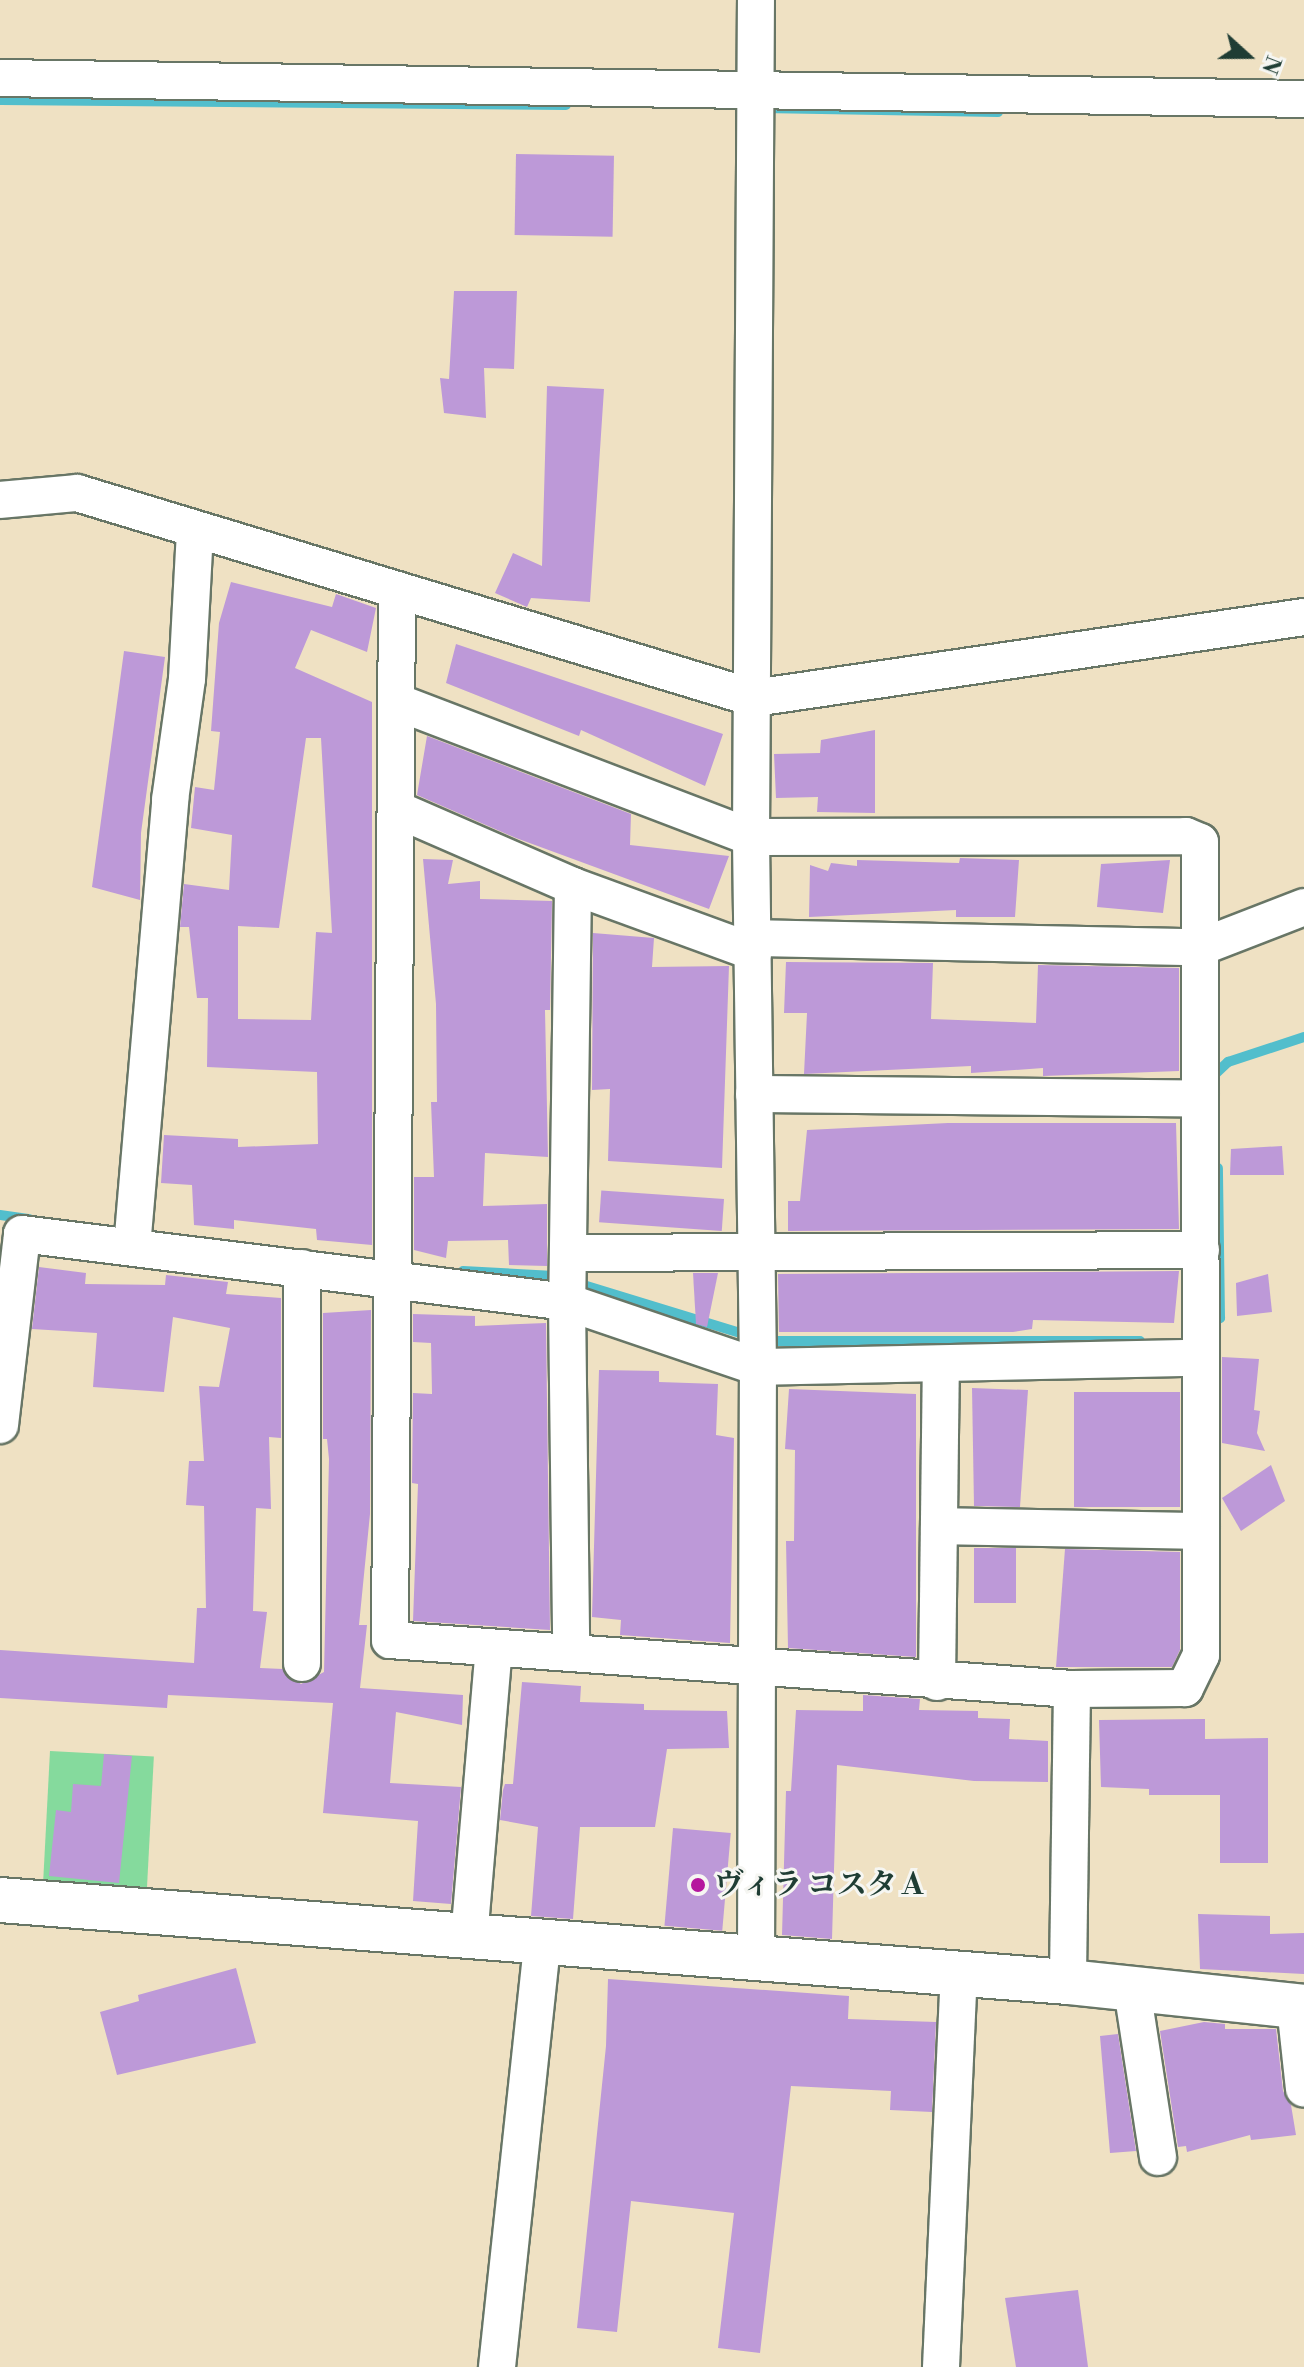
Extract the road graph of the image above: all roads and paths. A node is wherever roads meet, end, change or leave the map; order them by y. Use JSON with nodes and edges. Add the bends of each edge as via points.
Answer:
{"nodes":[{"id":1,"x":756,"y":0,"type":"edge"},
{"id":2,"x":0,"y":78,"type":"edge"},
{"id":3,"x":755,"y":94,"type":"junction"},
{"id":4,"x":1304,"y":99,"type":"edge"},
{"id":5,"x":0,"y":500,"type":"edge"},
{"id":6,"x":195,"y":529,"type":"junction"},
{"id":7,"x":397,"y":590,"type":"junction"},
{"id":8,"x":1304,"y":617,"type":"edge"},
{"id":9,"x":754,"y":698,"type":"junction"},
{"id":10,"x":397,"y":702,"type":"junction"},
{"id":11,"x":396,"y":809,"type":"junction"},
{"id":12,"x":751,"y":837,"type":"junction"},
{"id":13,"x":573,"y":886,"type":"junction"},
{"id":14,"x":1304,"y":907,"type":"edge"},
{"id":15,"x":753,"y":945,"type":"junction"},
{"id":16,"x":1201,"y":947,"type":"junction"},
{"id":17,"x":754,"y":1094,"type":"junction"},
{"id":18,"x":1200,"y":1099,"type":"junction"},
{"id":19,"x":132,"y":1247,"type":"junction"},
{"id":20,"x":1201,"y":1250,"type":"junction"},
{"id":21,"x":568,"y":1253,"type":"junction"},
{"id":22,"x":756,"y":1254,"type":"junction"},
{"id":23,"x":302,"y":1268,"type":"junction"},
{"id":24,"x":396,"y":1283,"type":"junction"},
{"id":25,"x":567,"y":1302,"type":"junction"},
{"id":26,"x":1201,"y":1358,"type":"junction"},
{"id":27,"x":941,"y":1364,"type":"junction"},
{"id":28,"x":758,"y":1367,"type":"junction"},
{"id":29,"x":0,"y":1425,"type":"edge"},
{"id":30,"x":939,"y":1526,"type":"junction"},
{"id":31,"x":1201,"y":1531,"type":"junction"},
{"id":32,"x":494,"y":1649,"type":"junction"},
{"id":33,"x":571,"y":1653,"type":"junction"},
{"id":34,"x":302,"y":1663,"type":"dead end"},
{"id":35,"x":756,"y":1667,"type":"junction"},
{"id":36,"x":937,"y":1682,"type":"junction"},
{"id":37,"x":1072,"y":1689,"type":"junction"},
{"id":38,"x":0,"y":1900,"type":"edge"},
{"id":39,"x":469,"y":1938,"type":"junction"},
{"id":40,"x":542,"y":1944,"type":"junction"},
{"id":41,"x":756,"y":1958,"type":"junction"},
{"id":42,"x":959,"y":1975,"type":"junction"},
{"id":43,"x":1068,"y":1982,"type":"junction"},
{"id":44,"x":1132,"y":1989,"type":"junction"},
{"id":45,"x":1300,"y":2007,"type":"edge"},
{"id":46,"x":1304,"y":2089,"type":"edge"},
{"id":47,"x":1158,"y":2157,"type":"dead end"},
{"id":48,"x":497,"y":2367,"type":"edge"},
{"id":49,"x":941,"y":2367,"type":"edge"}],
"edges":[{"from":1,"to":3,"type":"street"},
{"from":2,"to":3,"type":"street"},
{"from":3,"to":4,"type":"street"},
{"from":3,"to":9,"type":"street"},
{"from":5,"to":6,"type":"street","via":[[77,493]]},
{"from":6,"to":7,"type":"street"},
{"from":6,"to":19,"type":"street","via":[[187,679],[170,800]]},
{"from":7,"to":9,"type":"street"},
{"from":7,"to":10,"type":"street"},
{"from":8,"to":9,"type":"street"},
{"from":9,"to":12,"type":"street"},
{"from":10,"to":11,"type":"street"},
{"from":10,"to":12,"type":"street"},
{"from":11,"to":13,"type":"street"},
{"from":11,"to":24,"type":"street"},
{"from":12,"to":15,"type":"street"},
{"from":12,"to":16,"type":"street","via":[[1186,836],[1200,842]]},
{"from":13,"to":15,"type":"street"},
{"from":13,"to":21,"type":"street"},
{"from":14,"to":16,"type":"street"},
{"from":15,"to":16,"type":"street"},
{"from":15,"to":17,"type":"street"},
{"from":16,"to":18,"type":"street"},
{"from":17,"to":18,"type":"street"},
{"from":17,"to":22,"type":"street"},
{"from":18,"to":20,"type":"street"},
{"from":19,"to":23,"type":"street"},
{"from":19,"to":29,"type":"street","via":[[22,1234]]},
{"from":20,"to":22,"type":"street"},
{"from":20,"to":26,"type":"street"},
{"from":21,"to":22,"type":"street"},
{"from":21,"to":25,"type":"street"},
{"from":22,"to":28,"type":"street"},
{"from":23,"to":24,"type":"street"},
{"from":23,"to":34,"type":"street"},
{"from":24,"to":25,"type":"street"},
{"from":24,"to":32,"type":"street","via":[[390,1640]]},
{"from":25,"to":28,"type":"street"},
{"from":25,"to":33,"type":"street"},
{"from":26,"to":27,"type":"street"},
{"from":26,"to":31,"type":"street"},
{"from":27,"to":28,"type":"street"},
{"from":27,"to":30,"type":"street"},
{"from":28,"to":35,"type":"street"},
{"from":30,"to":31,"type":"street"},
{"from":30,"to":36,"type":"street"},
{"from":31,"to":37,"type":"street","via":[[1201,1655],[1185,1688]]},
{"from":32,"to":33,"type":"street"},
{"from":32,"to":39,"type":"street"},
{"from":33,"to":35,"type":"street"},
{"from":35,"to":36,"type":"street"},
{"from":35,"to":41,"type":"street"},
{"from":36,"to":37,"type":"street"},
{"from":37,"to":43,"type":"street"},
{"from":38,"to":39,"type":"street"},
{"from":39,"to":40,"type":"street"},
{"from":40,"to":41,"type":"street"},
{"from":40,"to":48,"type":"street"},
{"from":41,"to":42,"type":"street"},
{"from":42,"to":43,"type":"street"},
{"from":42,"to":49,"type":"street"},
{"from":43,"to":44,"type":"street"},
{"from":44,"to":45,"type":"street"},
{"from":44,"to":47,"type":"street"},
{"from":45,"to":46,"type":"street"}]}
